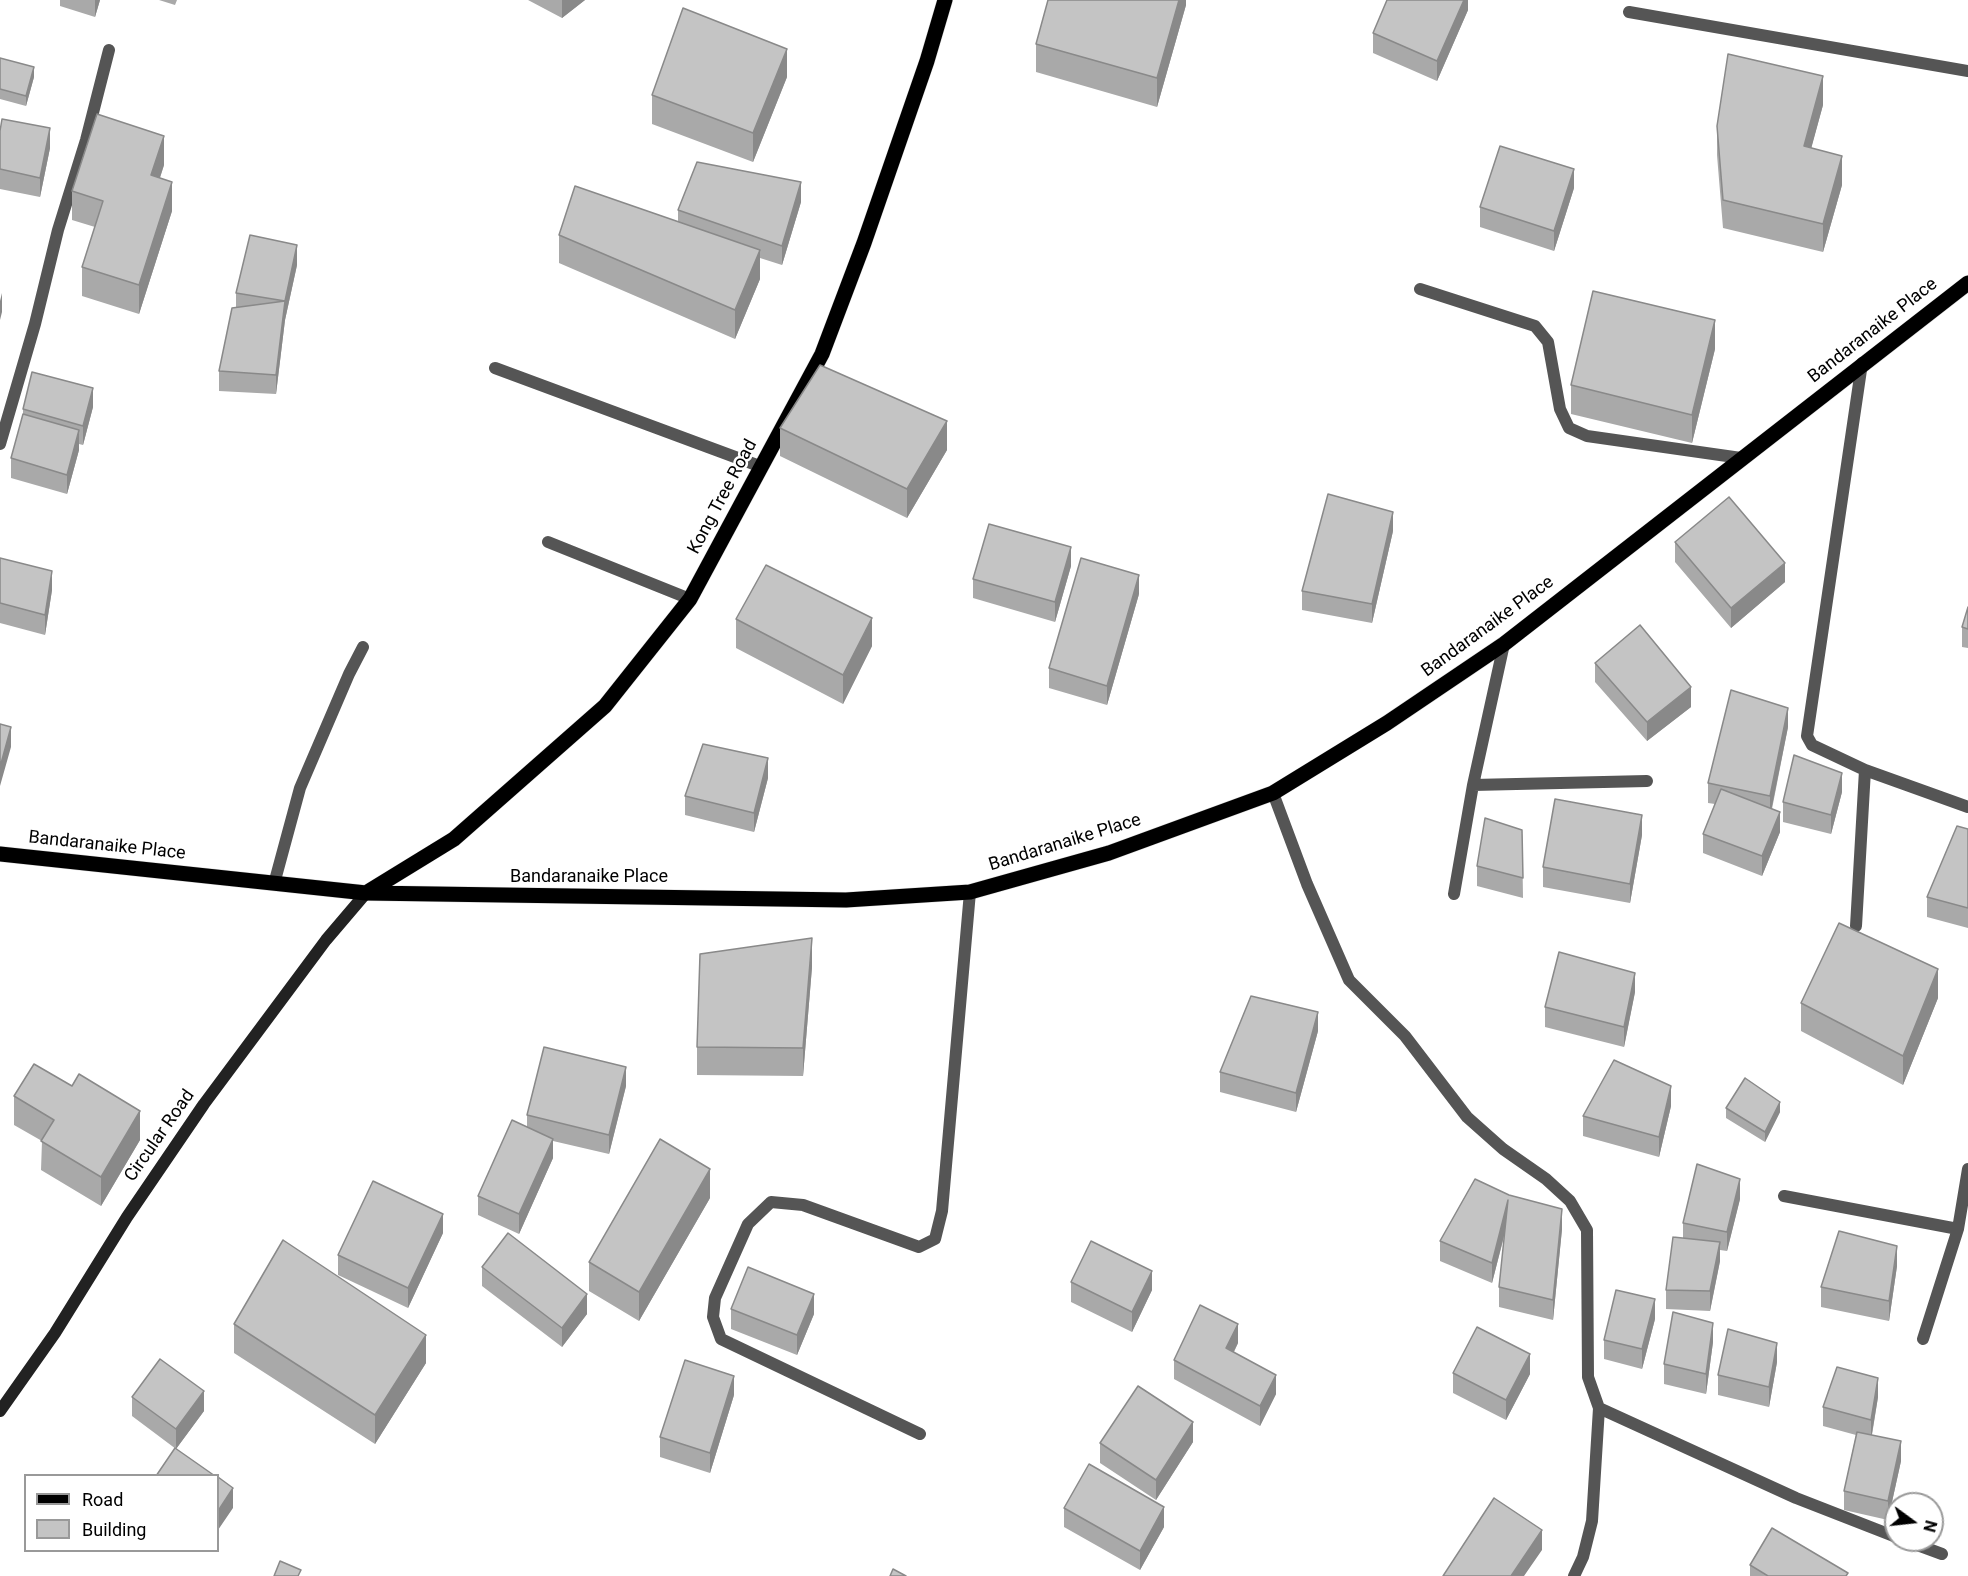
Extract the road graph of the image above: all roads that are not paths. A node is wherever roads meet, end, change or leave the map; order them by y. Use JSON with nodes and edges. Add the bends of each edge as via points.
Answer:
{"nodes":[{"id":1,"x":945,"y":0,"type":"edge"},
{"id":2,"x":1629,"y":12,"type":"dead end"},
{"id":3,"x":109,"y":50,"type":"dead end"},
{"id":4,"x":1968,"y":71,"type":"edge"},
{"id":5,"x":1968,"y":283,"type":"edge"},
{"id":6,"x":1420,"y":289,"type":"dead end"},
{"id":7,"x":1862,"y":363,"type":"junction"},
{"id":8,"x":495,"y":368,"type":"dead end"},
{"id":9,"x":0,"y":444,"type":"edge"},
{"id":10,"x":1741,"y":458,"type":"junction"},
{"id":11,"x":762,"y":466,"type":"junction"},
{"id":12,"x":548,"y":542,"type":"dead end"},
{"id":13,"x":690,"y":599,"type":"junction"},
{"id":14,"x":1504,"y":644,"type":"junction"},
{"id":15,"x":363,"y":647,"type":"dead end"},
{"id":16,"x":1865,"y":770,"type":"junction"},
{"id":17,"x":1647,"y":782,"type":"dead end"},
{"id":18,"x":1473,"y":786,"type":"junction"},
{"id":19,"x":1273,"y":793,"type":"junction"},
{"id":20,"x":1968,"y":807,"type":"edge"},
{"id":21,"x":0,"y":854,"type":"edge"},
{"id":22,"x":274,"y":884,"type":"junction"},
{"id":23,"x":970,"y":892,"type":"junction"},
{"id":24,"x":366,"y":893,"type":"junction"},
{"id":25,"x":1454,"y":894,"type":"dead end"},
{"id":26,"x":1856,"y":926,"type":"dead end"},
{"id":27,"x":1968,"y":1169,"type":"edge"},
{"id":28,"x":1784,"y":1196,"type":"dead end"},
{"id":29,"x":1958,"y":1229,"type":"junction"},
{"id":30,"x":1923,"y":1339,"type":"dead end"},
{"id":31,"x":1599,"y":1408,"type":"junction"},
{"id":32,"x":0,"y":1411,"type":"edge"},
{"id":33,"x":920,"y":1434,"type":"dead end"},
{"id":34,"x":1884,"y":1532,"type":"edge"},
{"id":35,"x":1936,"y":1552,"type":"edge"},
{"id":36,"x":1941,"y":1554,"type":"dead end"},
{"id":37,"x":1574,"y":1576,"type":"edge"}],
"edges":[{"from":1,"to":11,"type":"main road","name":"Kong Tree Road","via":[[927,62],[826,343]]},
{"from":2,"to":4,"type":"street"},
{"from":3,"to":9,"type":"street"},
{"from":5,"to":7,"type":"main road","name":"Bandaranaike Place"},
{"from":6,"to":10,"type":"street","via":[[1535,326],[1548,342],[1560,409],[1569,428],[1587,436]]},
{"from":7,"to":10,"type":"main road","name":"Bandaranaike Place"},
{"from":7,"to":16,"type":"street","via":[[1807,736],[1812,745]]},
{"from":8,"to":11,"type":"street"},
{"from":10,"to":14,"type":"main road","name":"Bandaranaike Place"},
{"from":11,"to":13,"type":"main road","name":"Kong Tree Road"},
{"from":12,"to":13,"type":"street"},
{"from":13,"to":24,"type":"main road","name":"Kong Tree Road","via":[[605,706],[454,839]]},
{"from":14,"to":18,"type":"street"},
{"from":14,"to":19,"type":"main road","name":"Bandaranaike Place"},
{"from":15,"to":22,"type":"street","via":[[300,788]]},
{"from":16,"to":20,"type":"street"},
{"from":16,"to":26,"type":"street"},
{"from":17,"to":18,"type":"street"},
{"from":18,"to":25,"type":"street"},
{"from":19,"to":23,"type":"main road","name":"Bandaranaike Place","via":[[1109,853]]},
{"from":19,"to":31,"type":"street","via":[[1307,885],[1349,980],[1405,1036],[1467,1117],[1570,1201],[1587,1230],[1588,1377]]},
{"from":21,"to":22,"type":"main road","name":"Bandaranaike Place"},
{"from":22,"to":24,"type":"main road","name":"Bandaranaike Place"},
{"from":23,"to":24,"type":"main road","name":"Bandaranaike Place","via":[[846,900]]},
{"from":23,"to":33,"type":"street","via":[[942,1211],[935,1239],[919,1247],[803,1205],[771,1202],[748,1224],[716,1298],[713,1317],[721,1339]]},
{"from":24,"to":32,"type":"main road","name":"Circular Road","via":[[326,940],[204,1104]]},
{"from":27,"to":29,"type":"street"},
{"from":28,"to":29,"type":"street"},
{"from":29,"to":30,"type":"street"},
{"from":31,"to":34,"type":"street","via":[[1796,1498]]},
{"from":31,"to":37,"type":"street","via":[[1592,1521]]},
{"from":35,"to":36,"type":"street"}]}
